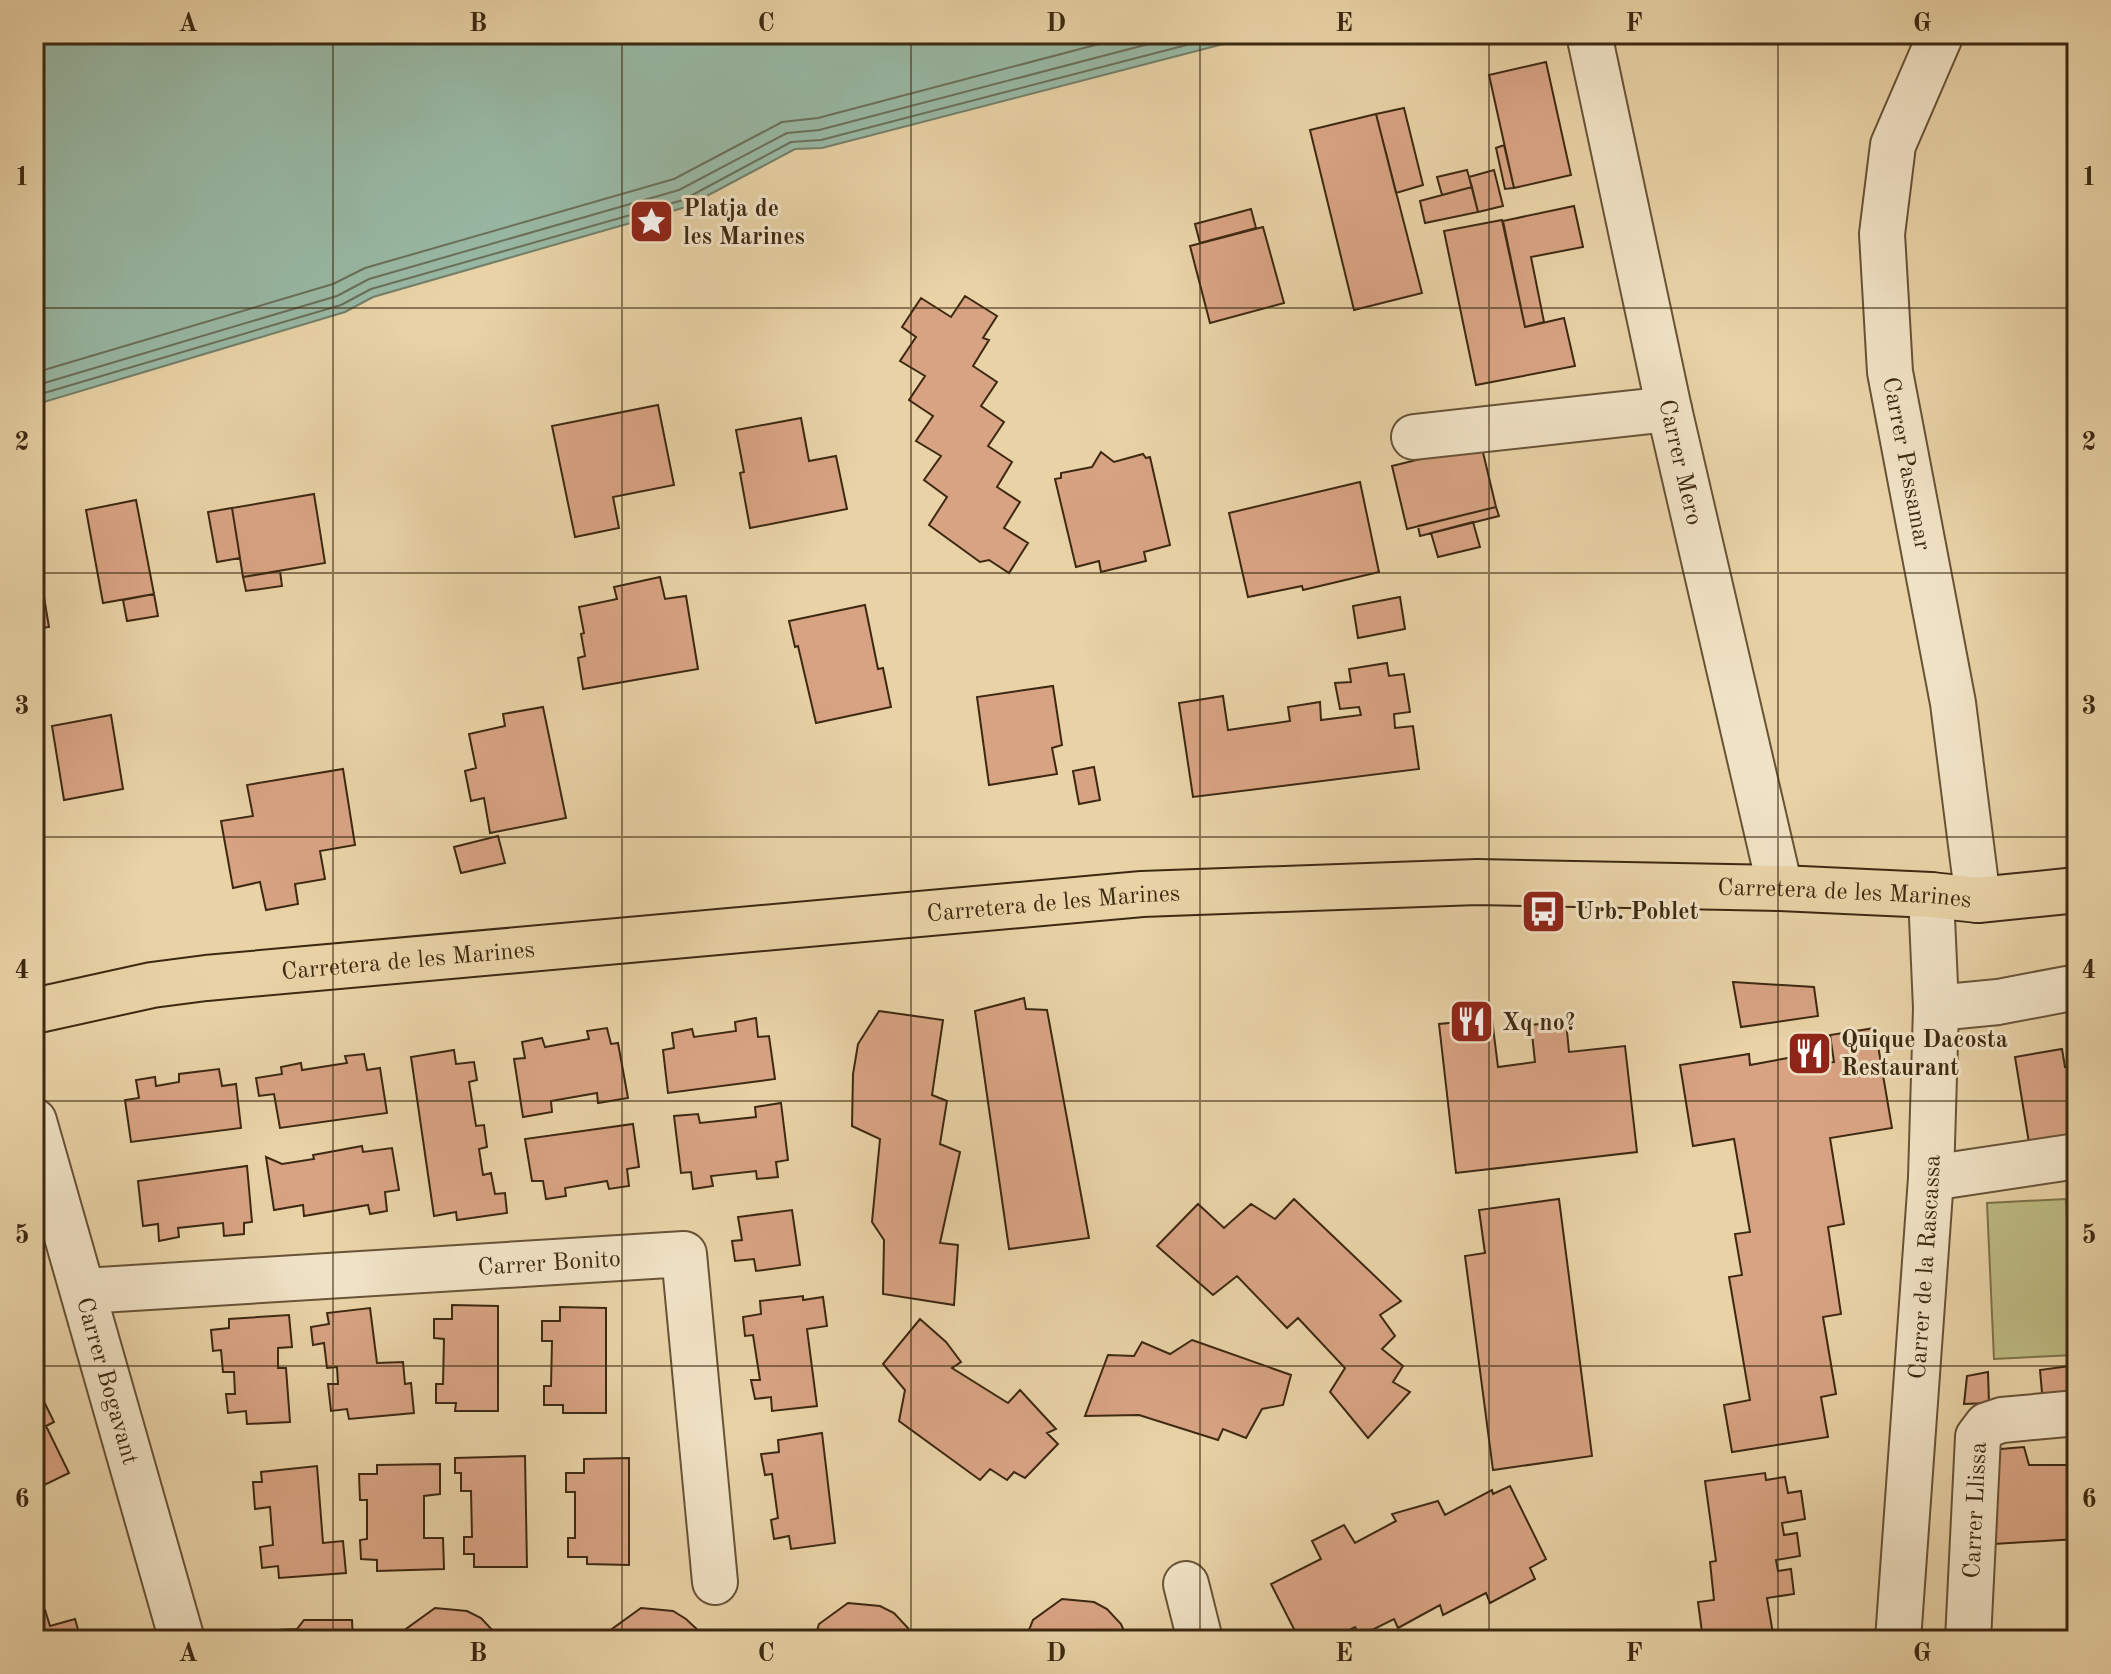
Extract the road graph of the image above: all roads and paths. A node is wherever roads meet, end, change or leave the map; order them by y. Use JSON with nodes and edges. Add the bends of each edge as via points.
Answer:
{"nodes":[{"id":1,"x":1589,"y":34,"type":"edge"},
{"id":2,"x":1941,"y":34,"type":"edge"},
{"id":3,"x":1669,"y":409,"type":"junction"},
{"id":4,"x":1414,"y":437,"type":"dead end"},
{"id":5,"x":1780,"y":888,"type":"junction"},
{"id":6,"x":2077,"y":890,"type":"edge"},
{"id":7,"x":1931,"y":895,"type":"junction"},
{"id":8,"x":1978,"y":900,"type":"junction"},
{"id":9,"x":2077,"y":987,"type":"edge"},
{"id":10,"x":1936,"y":1008,"type":"junction"},
{"id":11,"x":34,"y":1011,"type":"edge"},
{"id":12,"x":34,"y":1121,"type":"edge"},
{"id":13,"x":2077,"y":1156,"type":"edge"},
{"id":14,"x":1931,"y":1178,"type":"junction"},
{"id":15,"x":84,"y":1291,"type":"junction"},
{"id":16,"x":2077,"y":1413,"type":"edge"},
{"id":17,"x":715,"y":1582,"type":"dead end"},
{"id":18,"x":1186,"y":1584,"type":"dead end"},
{"id":19,"x":182,"y":1640,"type":"edge"},
{"id":20,"x":1200,"y":1640,"type":"edge"},
{"id":21,"x":1898,"y":1640,"type":"edge"},
{"id":22,"x":1968,"y":1640,"type":"edge"}],
"edges":[{"from":1,"to":3,"type":"street","name":"Carrer Mero"},
{"from":2,"to":8,"type":"street","name":"Carrer Passamar","via":[[1893,145],[1882,234],[1890,372],[1953,703]]},
{"from":3,"to":4,"type":"street"},
{"from":3,"to":5,"type":"street","name":"Carrer Mero"},
{"from":5,"to":7,"type":"main road","name":"Carretera de les Marines"},
{"from":5,"to":11,"type":"main road","name":"Carretera de les Marines","via":[[1477,882],[1142,894],[206,978]]},
{"from":6,"to":8,"type":"main road","name":"Carretera de les Marines"},
{"from":7,"to":8,"type":"main road","name":"Carretera de les Marines"},
{"from":7,"to":10,"type":"street","name":"Carrer de la Rascassa"},
{"from":9,"to":10,"type":"street"},
{"from":10,"to":14,"type":"street","name":"Carrer de la Rascassa"},
{"from":12,"to":15,"type":"street","name":"Carrer Bogavant"},
{"from":13,"to":14,"type":"street"},
{"from":14,"to":21,"type":"street","name":"Carrer de la Rascassa"},
{"from":15,"to":17,"type":"street","name":"Carrer Bonito","via":[[684,1254]]},
{"from":15,"to":19,"type":"street","name":"Carrer Bogavant"},
{"from":16,"to":22,"type":"street","name":"Carrer Llissa","via":[[2002,1420],[1987,1425],[1978,1437]]},
{"from":18,"to":20,"type":"street"}]}
